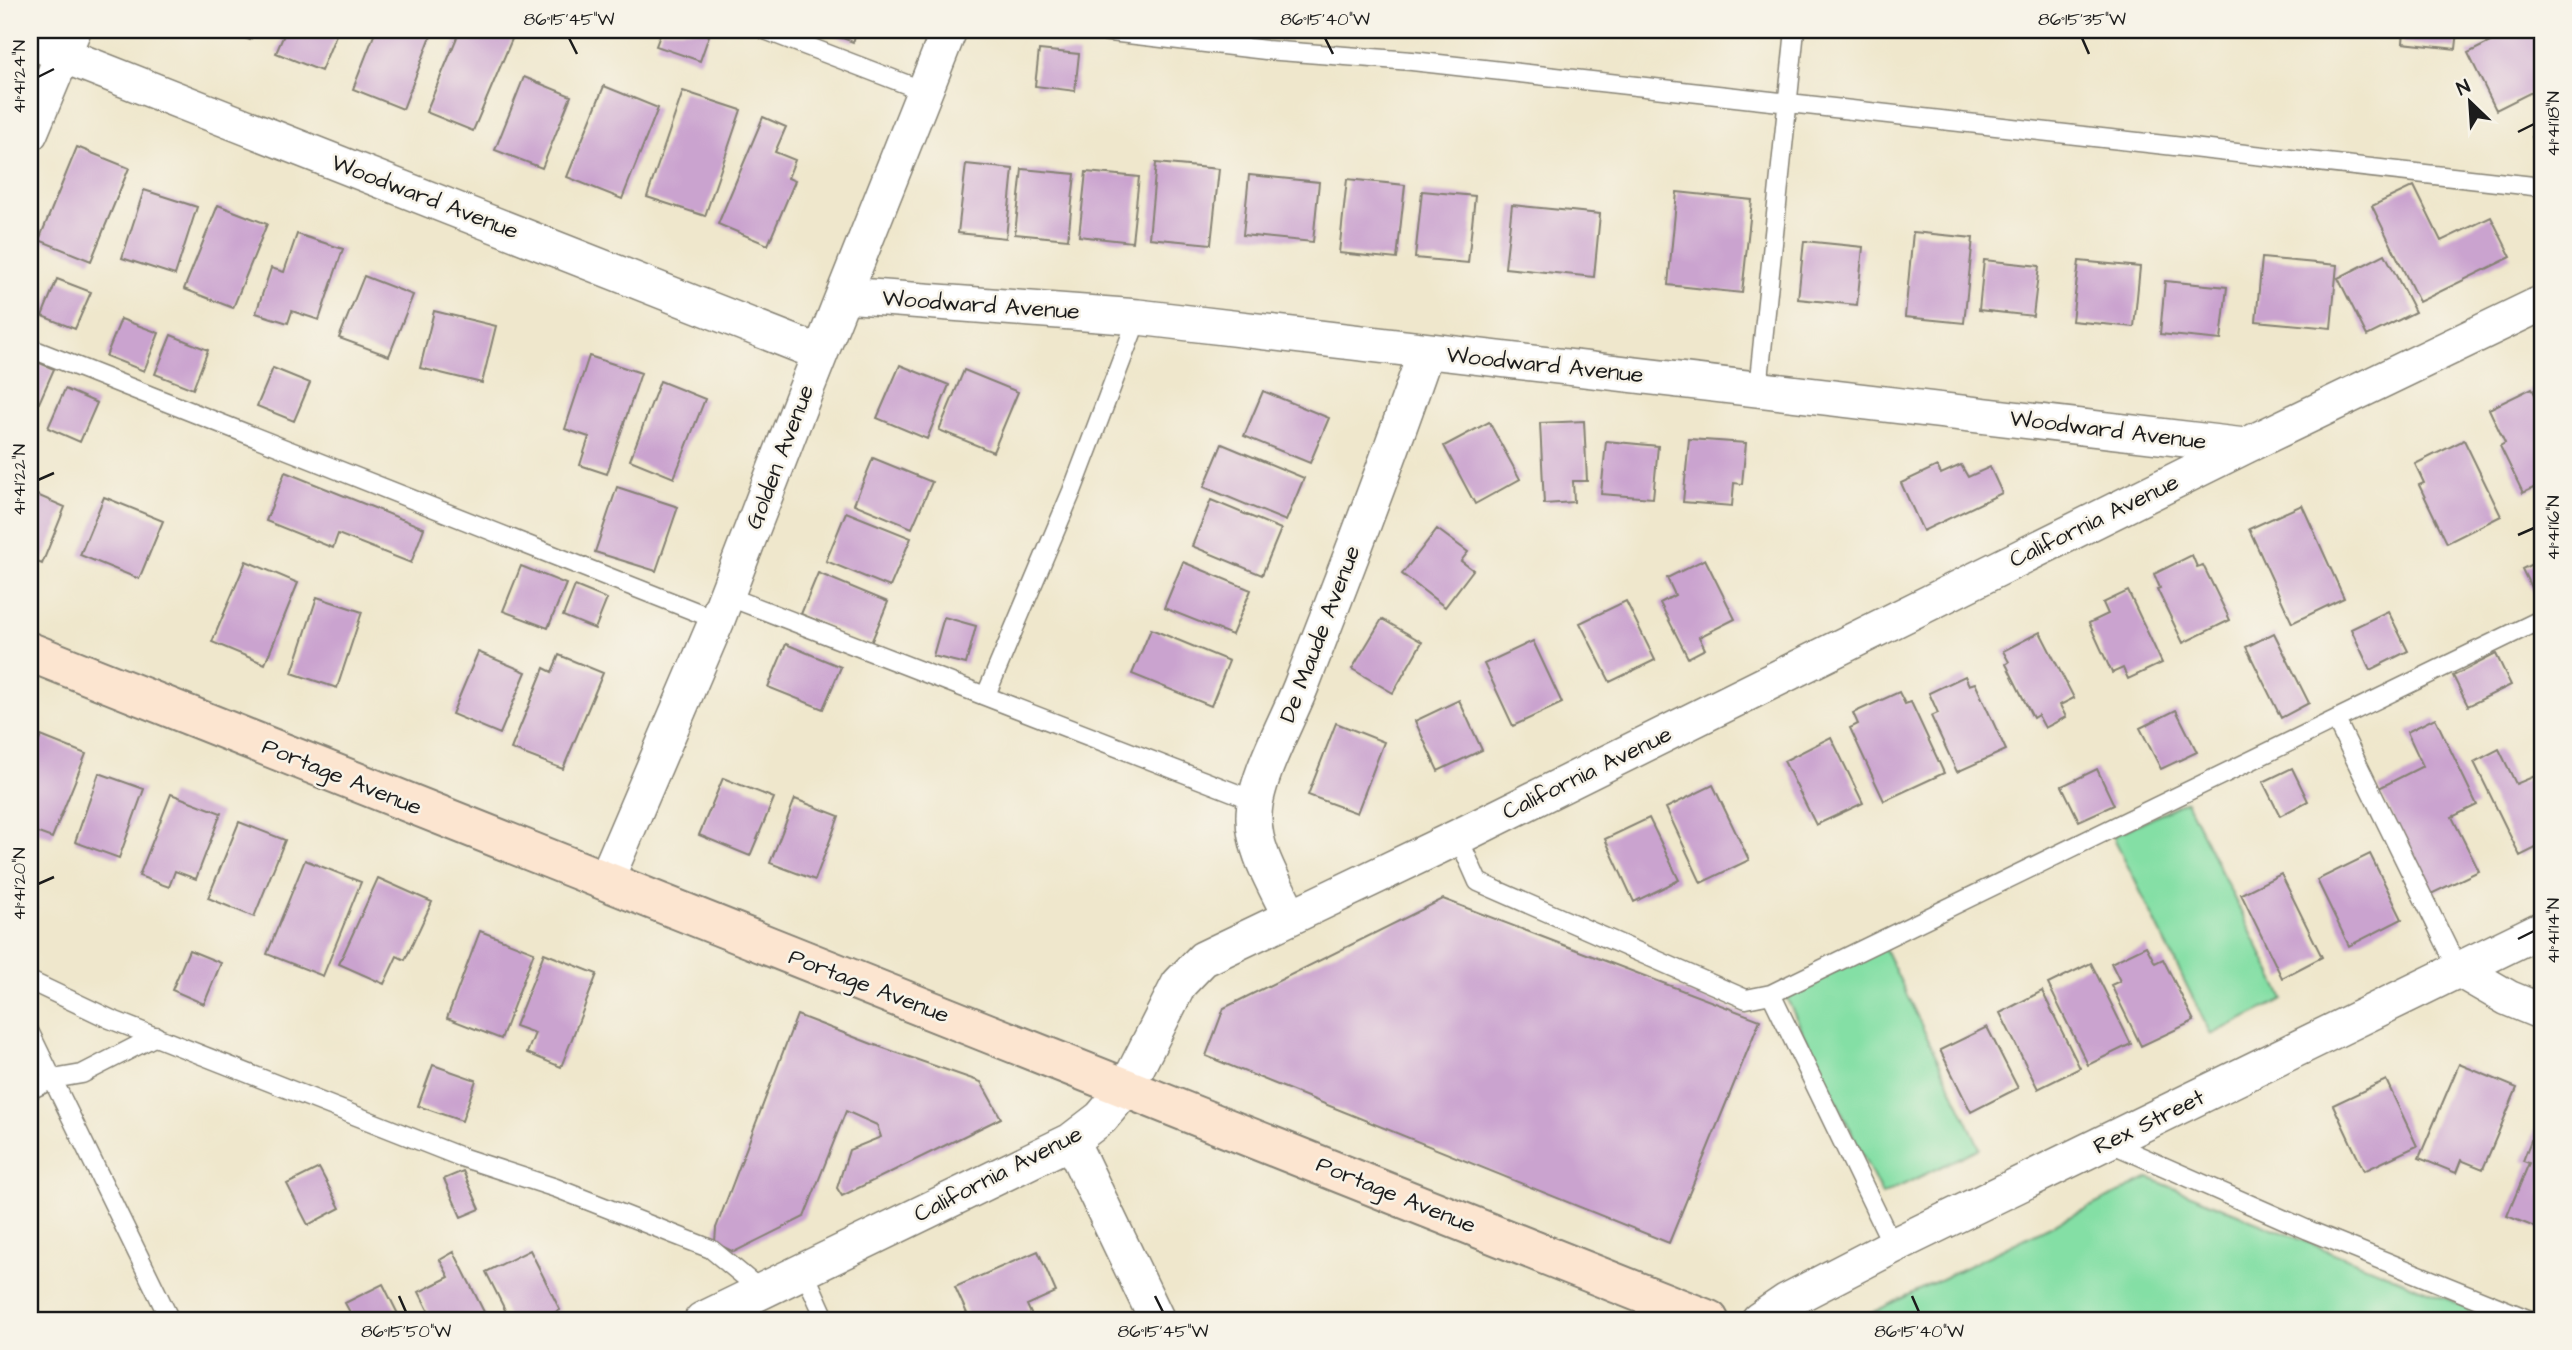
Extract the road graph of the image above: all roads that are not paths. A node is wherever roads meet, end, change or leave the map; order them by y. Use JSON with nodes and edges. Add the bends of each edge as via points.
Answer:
{"nodes":[{"id":1,"x":765,"y":30,"type":"edge"},
{"id":2,"x":949,"y":30,"type":"edge"},
{"id":3,"x":1093,"y":30,"type":"edge"},
{"id":4,"x":1795,"y":30,"type":"edge"},
{"id":5,"x":30,"y":40,"type":"edge"},
{"id":6,"x":68,"y":43,"type":"edge"},
{"id":7,"x":924,"y":91,"type":"junction"},
{"id":8,"x":1787,"y":105,"type":"junction"},
{"id":9,"x":30,"y":133,"type":"edge"},
{"id":10,"x":2542,"y":187,"type":"edge"},
{"id":11,"x":844,"y":295,"type":"junction"},
{"id":12,"x":2542,"y":303,"type":"edge"},
{"id":13,"x":1138,"y":317,"type":"junction"},
{"id":14,"x":30,"y":348,"type":"edge"},
{"id":15,"x":1426,"y":351,"type":"junction"},
{"id":16,"x":820,"y":353,"type":"junction"},
{"id":17,"x":1758,"y":388,"type":"junction"},
{"id":18,"x":2245,"y":446,"type":"junction"},
{"id":19,"x":722,"y":608,"type":"junction"},
{"id":20,"x":2542,"y":618,"type":"edge"},
{"id":21,"x":30,"y":652,"type":"edge"},
{"id":22,"x":986,"y":695,"type":"junction"},
{"id":23,"x":2336,"y":720,"type":"junction"},
{"id":24,"x":1256,"y":802,"type":"junction"},
{"id":25,"x":1458,"y":837,"type":"junction"},
{"id":26,"x":605,"y":882,"type":"junction"},
{"id":27,"x":1290,"y":916,"type":"junction"},
{"id":28,"x":2542,"y":929,"type":"edge"},
{"id":29,"x":2458,"y":970,"type":"junction"},
{"id":30,"x":30,"y":981,"type":"edge"},
{"id":31,"x":1771,"y":994,"type":"junction"},
{"id":32,"x":2542,"y":1012,"type":"edge"},
{"id":33,"x":30,"y":1033,"type":"edge"},
{"id":34,"x":156,"y":1036,"type":"junction"},
{"id":35,"x":53,"y":1079,"type":"junction"},
{"id":36,"x":1127,"y":1087,"type":"junction"},
{"id":37,"x":30,"y":1090,"type":"edge"},
{"id":38,"x":1071,"y":1141,"type":"junction"},
{"id":39,"x":2108,"y":1142,"type":"junction"},
{"id":40,"x":1893,"y":1246,"type":"junction"},
{"id":41,"x":804,"y":1271,"type":"junction"},
{"id":42,"x":762,"y":1291,"type":"junction"},
{"id":43,"x":170,"y":1320,"type":"edge"},
{"id":44,"x":702,"y":1320,"type":"edge"},
{"id":45,"x":826,"y":1320,"type":"edge"},
{"id":46,"x":1157,"y":1320,"type":"edge"},
{"id":47,"x":1709,"y":1320,"type":"edge"},
{"id":48,"x":1759,"y":1320,"type":"edge"},
{"id":49,"x":2530,"y":1320,"type":"edge"}],
"edges":[{"from":1,"to":7,"type":"lane"},
{"from":2,"to":7,"type":"street","name":"Golden Avenue"},
{"from":3,"to":8,"type":"lane"},
{"from":4,"to":8,"type":"lane"},
{"from":5,"to":6,"type":"street","name":"Woodward Avenue"},
{"from":6,"to":9,"type":"street"},
{"from":6,"to":16,"type":"street","name":"Woodward Avenue"},
{"from":7,"to":11,"type":"street","name":"Golden Avenue"},
{"from":8,"to":10,"type":"lane"},
{"from":8,"to":17,"type":"lane"},
{"from":11,"to":13,"type":"street","name":"Woodward Avenue"},
{"from":11,"to":16,"type":"street","name":"Golden Avenue"},
{"from":12,"to":18,"type":"street","name":"California Avenue"},
{"from":13,"to":15,"type":"street","name":"Woodward Avenue"},
{"from":13,"to":22,"type":"lane","via":[[1072,491]]},
{"from":14,"to":19,"type":"lane"},
{"from":15,"to":17,"type":"street","name":"Woodward Avenue"},
{"from":15,"to":24,"type":"street","name":"De Maude Avenue"},
{"from":16,"to":19,"type":"street","name":"Golden Avenue"},
{"from":17,"to":18,"type":"street","name":"Woodward Avenue"},
{"from":18,"to":25,"type":"street","name":"California Avenue"},
{"from":19,"to":22,"type":"lane"},
{"from":19,"to":26,"type":"street","name":"Golden Avenue"},
{"from":20,"to":23,"type":"lane"},
{"from":21,"to":26,"type":"main road","name":"Portage Avenue"},
{"from":22,"to":24,"type":"lane"},
{"from":23,"to":29,"type":"lane"},
{"from":23,"to":31,"type":"lane"},
{"from":24,"to":27,"type":"street","name":"De Maude Avenue","via":[[1255,833]]},
{"from":25,"to":27,"type":"street","name":"California Avenue"},
{"from":25,"to":31,"type":"lane","via":[[1478,882],[1746,999]]},
{"from":26,"to":36,"type":"main road","name":"Portage Avenue"},
{"from":27,"to":36,"type":"street","name":"California Avenue","via":[[1203,959],[1179,984]]},
{"from":28,"to":29,"type":"street","name":"Rex Street"},
{"from":29,"to":32,"type":"street"},
{"from":29,"to":39,"type":"street","name":"Rex Street"},
{"from":30,"to":34,"type":"lane"},
{"from":31,"to":40,"type":"lane"},
{"from":33,"to":35,"type":"lane"},
{"from":34,"to":35,"type":"lane","via":[[82,1074]]},
{"from":34,"to":42,"type":"lane","via":[[711,1250]]},
{"from":35,"to":37,"type":"lane"},
{"from":35,"to":43,"type":"lane"},
{"from":36,"to":38,"type":"street","name":"California Avenue","via":[[1101,1118]]},
{"from":36,"to":47,"type":"main road","name":"Portage Avenue"},
{"from":38,"to":41,"type":"street","name":"California Avenue"},
{"from":38,"to":46,"type":"street"},
{"from":39,"to":40,"type":"street","name":"Rex Street"},
{"from":39,"to":49,"type":"lane"},
{"from":40,"to":48,"type":"street","name":"Rex Street"},
{"from":41,"to":42,"type":"street","name":"California Avenue"},
{"from":41,"to":45,"type":"lane"},
{"from":42,"to":44,"type":"street","name":"California Avenue"}]}
